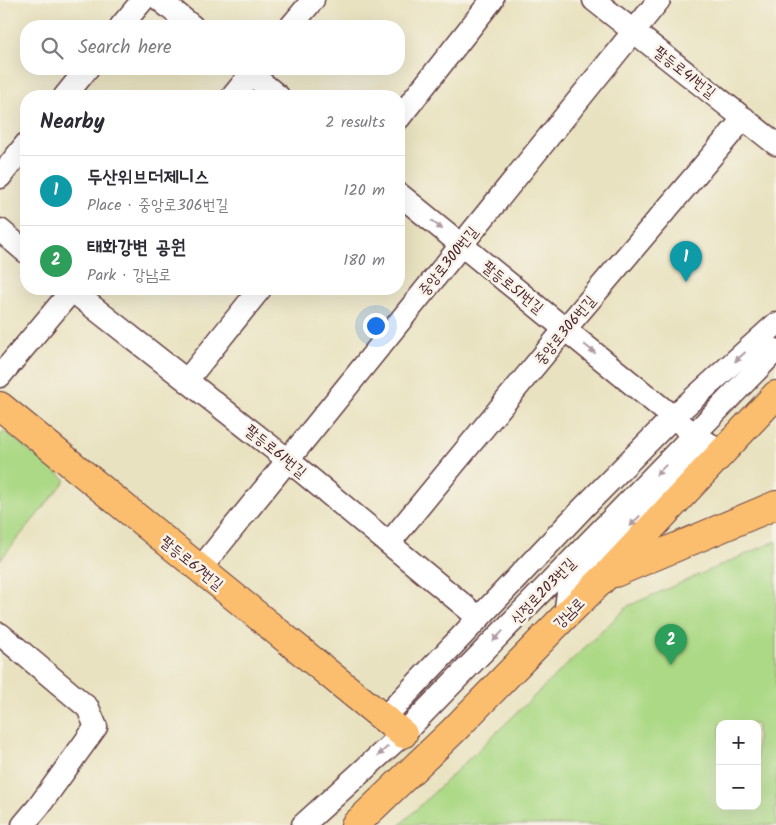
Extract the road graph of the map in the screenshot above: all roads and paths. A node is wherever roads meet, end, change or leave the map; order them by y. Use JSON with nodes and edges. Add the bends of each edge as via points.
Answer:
{"nodes":[{"id":1,"x":142,"y":0,"type":"edge"},
{"id":2,"x":160,"y":0,"type":"edge"},
{"id":3,"x":313,"y":0,"type":"edge"},
{"id":4,"x":492,"y":0,"type":"edge"},
{"id":5,"x":594,"y":0,"type":"edge"},
{"id":6,"x":659,"y":0,"type":"edge"},
{"id":7,"x":126,"y":20,"type":"edge"},
{"id":8,"x":185,"y":20,"type":"edge"},
{"id":9,"x":296,"y":20,"type":"edge"},
{"id":10,"x":634,"y":31,"type":"junction"},
{"id":11,"x":82,"y":75,"type":"edge"},
{"id":12,"x":247,"y":75,"type":"edge"},
{"id":13,"x":255,"y":75,"type":"edge"},
{"id":14,"x":70,"y":90,"type":"edge"},
{"id":15,"x":237,"y":90,"type":"edge"},
{"id":16,"x":272,"y":90,"type":"edge"},
{"id":17,"x":405,"y":110,"type":"edge"},
{"id":18,"x":744,"y":118,"type":"junction"},
{"id":19,"x":776,"y":144,"type":"edge"},
{"id":20,"x":20,"y":152,"type":"edge"},
{"id":21,"x":0,"y":177,"type":"edge"},
{"id":22,"x":405,"y":199,"type":"edge"},
{"id":23,"x":0,"y":230,"type":"edge"},
{"id":24,"x":461,"y":245,"type":"junction"},
{"id":25,"x":20,"y":247,"type":"edge"},
{"id":26,"x":67,"y":295,"type":"edge"},
{"id":27,"x":80,"y":295,"type":"edge"},
{"id":28,"x":255,"y":295,"type":"edge"},
{"id":29,"x":776,"y":324,"type":"edge"},
{"id":30,"x":565,"y":330,"type":"junction"},
{"id":31,"x":776,"y":350,"type":"edge"},
{"id":32,"x":776,"y":371,"type":"edge"},
{"id":33,"x":0,"y":376,"type":"edge"},
{"id":34,"x":187,"y":380,"type":"junction"},
{"id":35,"x":776,"y":395,"type":"edge"},
{"id":36,"x":0,"y":406,"type":"edge"},
{"id":37,"x":673,"y":417,"type":"junction"},
{"id":38,"x":694,"y":435,"type":"junction"},
{"id":39,"x":288,"y":460,"type":"junction"},
{"id":40,"x":776,"y":505,"type":"edge"},
{"id":41,"x":389,"y":543,"type":"junction"},
{"id":42,"x":200,"y":569,"type":"junction"},
{"id":43,"x":606,"y":576,"type":"junction"},
{"id":44,"x":565,"y":616,"type":"junction"},
{"id":45,"x":479,"y":618,"type":"junction"},
{"id":46,"x":0,"y":634,"type":"edge"},
{"id":47,"x":393,"y":726,"type":"junction"},
{"id":48,"x":23,"y":825,"type":"edge"},
{"id":49,"x":303,"y":825,"type":"edge"},
{"id":50,"x":355,"y":825,"type":"edge"}],
"edges":[{"from":1,"to":7,"type":"street"},
{"from":2,"to":8,"type":"street"},
{"from":3,"to":9,"type":"street"},
{"from":4,"to":17,"type":"street"},
{"from":5,"to":10,"type":"street","name":"팔등로41번길"},
{"from":6,"to":10,"type":"street","name":"중앙로300번길"},
{"from":10,"to":18,"type":"street","name":"팔등로41번길"},
{"from":10,"to":24,"type":"street","name":"중앙로300번길"},
{"from":11,"to":14,"type":"street"},
{"from":12,"to":15,"type":"street"},
{"from":13,"to":16,"type":"street"},
{"from":18,"to":19,"type":"street","name":"팔등로41번길"},
{"from":18,"to":30,"type":"street","name":"중앙로306번길"},
{"from":20,"to":21,"type":"street"},
{"from":22,"to":24,"type":"street","name":"팔등로51번길","one_way":true},
{"from":23,"to":25,"type":"street"},
{"from":24,"to":30,"type":"street","name":"팔등로51번길"},
{"from":24,"to":39,"type":"street","name":"중앙로300번길"},
{"from":26,"to":33,"type":"street"},
{"from":27,"to":34,"type":"street","name":"팔등로61번길"},
{"from":28,"to":34,"type":"street"},
{"from":29,"to":37,"type":"street","one_way":true},
{"from":30,"to":37,"type":"street","name":"팔등로51번길","one_way":true},
{"from":30,"to":41,"type":"street","name":"중앙로306번길"},
{"from":31,"to":38,"type":"street","name":"신정로203번길"},
{"from":32,"to":44,"type":"street","one_way":true,"via":[[568,592]]},
{"from":34,"to":39,"type":"street","name":"팔등로61번길"},
{"from":35,"to":43,"type":"main road","name":"강남로"},
{"from":36,"to":42,"type":"main road","name":"팔등로67번길"},
{"from":37,"to":38,"type":"street","name":"팔등로51번길"},
{"from":37,"to":45,"type":"street"},
{"from":38,"to":47,"type":"street","name":"신정로203번길","one_way":true},
{"from":39,"to":41,"type":"street","name":"팔등로61번길"},
{"from":39,"to":42,"type":"street","name":"중앙로300번길"},
{"from":40,"to":43,"type":"main road"},
{"from":41,"to":45,"type":"street","name":"팔등로61번길"},
{"from":42,"to":47,"type":"main road","name":"팔등로67번길"},
{"from":43,"to":44,"type":"main road","name":"강남로"},
{"from":44,"to":50,"type":"main road","name":"강남로","via":[[454,730]]},
{"from":45,"to":47,"type":"street"},
{"from":46,"to":48,"type":"street","via":[[88,708],[96,727]]},
{"from":47,"to":49,"type":"street","name":"신정로203번길","one_way":true}]}
